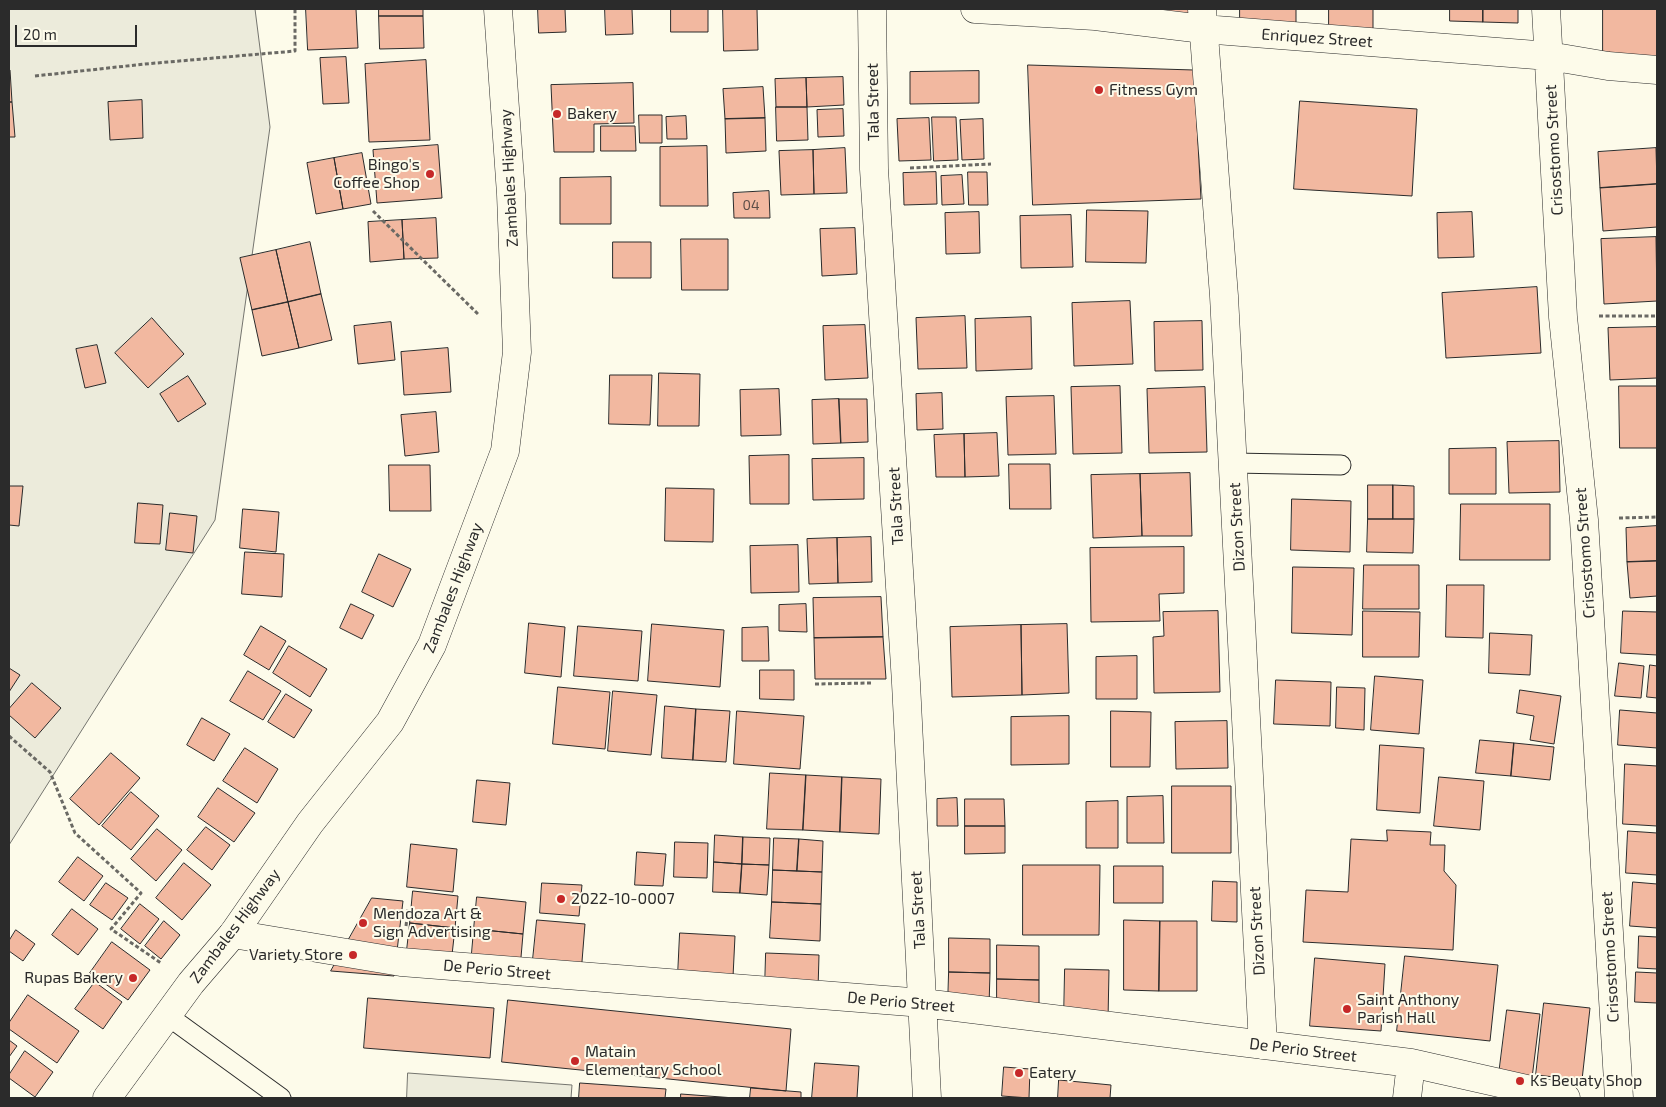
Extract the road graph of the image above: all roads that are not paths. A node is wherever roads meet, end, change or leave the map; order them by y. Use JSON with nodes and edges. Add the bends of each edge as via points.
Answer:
{"nodes":[{"id":1,"x":498,"y":9,"type":"edge"},
{"id":2,"x":872,"y":9,"type":"edge"},
{"id":3,"x":975,"y":9,"type":"edge"},
{"id":4,"x":1546,"y":9,"type":"edge"},
{"id":5,"x":1203,"y":19,"type":"edge"},
{"id":6,"x":1549,"y":56,"type":"junction"},
{"id":7,"x":1657,"y":70,"type":"edge"},
{"id":8,"x":1233,"y":463,"type":"junction"},
{"id":9,"x":1342,"y":465,"type":"dead end"},
{"id":10,"x":233,"y":934,"type":"junction"},
{"id":11,"x":923,"y":1003,"type":"junction"},
{"id":12,"x":168,"y":1016,"type":"junction"},
{"id":13,"x":1262,"y":1045,"type":"junction"},
{"id":14,"x":1412,"y":1063,"type":"junction"},
{"id":15,"x":107,"y":1098,"type":"edge"},
{"id":16,"x":281,"y":1098,"type":"edge"},
{"id":17,"x":927,"y":1098,"type":"edge"},
{"id":18,"x":1406,"y":1098,"type":"edge"},
{"id":19,"x":1566,"y":1098,"type":"edge"},
{"id":20,"x":1619,"y":1098,"type":"edge"}],
"edges":[{"from":1,"to":10,"type":"street","name":"Zambales Highway","via":[[511,194],[517,352],[505,451],[432,646],[390,722],[310,823]]},
{"from":2,"to":11,"type":"street","name":"Tala Street","via":[[874,169]]},
{"from":3,"to":5,"type":"street","name":"Enriquez Street"},
{"from":4,"to":6,"type":"street","name":"Crisostomo Street"},
{"from":5,"to":6,"type":"street","name":"Enriquez Street"},
{"from":5,"to":8,"type":"street","name":"Dizon Street"},
{"from":6,"to":7,"type":"street","name":"Enriquez Street"},
{"from":6,"to":20,"type":"street","name":"Crisostomo Street","via":[[1563,317],[1584,520]]},
{"from":8,"to":9,"type":"lane"},
{"from":8,"to":13,"type":"street","name":"Dizon Street"},
{"from":10,"to":11,"type":"street","name":"De Perio Street","via":[[401,962]]},
{"from":10,"to":12,"type":"street","name":"Zambales Highway"},
{"from":11,"to":13,"type":"street","name":"De Perio Street"},
{"from":11,"to":17,"type":"street","name":"Tala Street"},
{"from":12,"to":15,"type":"street","name":"Zambales Highway"},
{"from":12,"to":16,"type":"lane"},
{"from":13,"to":14,"type":"street","name":"De Perio Street"},
{"from":14,"to":18,"type":"street"},
{"from":14,"to":19,"type":"street","name":"De Perio Street"}]}
